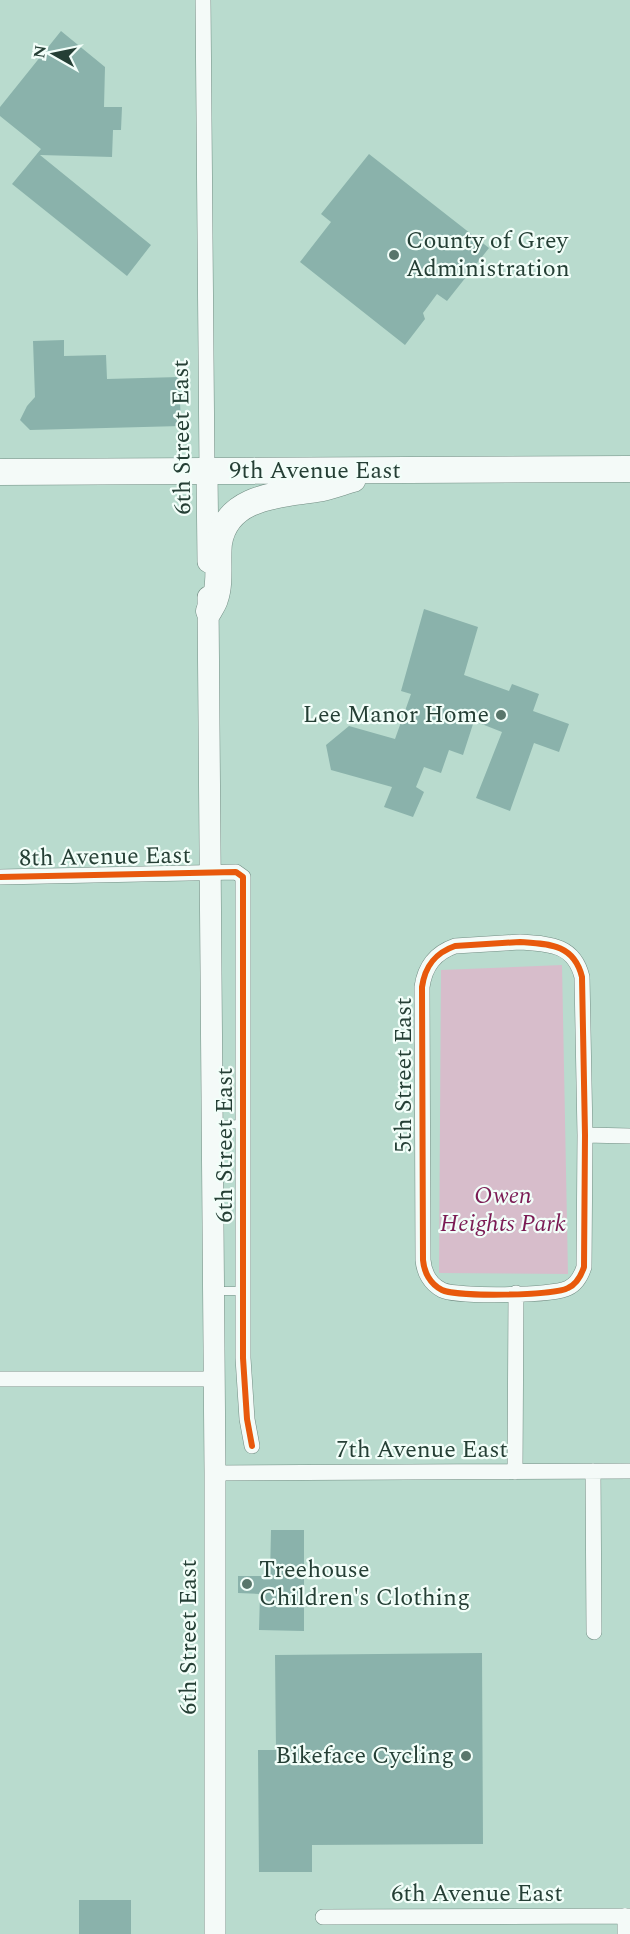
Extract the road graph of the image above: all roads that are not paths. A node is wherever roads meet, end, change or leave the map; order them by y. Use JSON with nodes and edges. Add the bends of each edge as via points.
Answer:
{"nodes":[{"id":1,"x":203,"y":0,"type":"edge"},
{"id":2,"x":630,"y":469,"type":"edge"},
{"id":3,"x":207,"y":471,"type":"junction"},
{"id":4,"x":380,"y":471,"type":"junction"},
{"id":5,"x":0,"y":472,"type":"edge"},
{"id":6,"x":208,"y":611,"type":"junction"},
{"id":7,"x":210,"y":873,"type":"junction"},
{"id":8,"x":0,"y":877,"type":"edge"},
{"id":9,"x":243,"y":1124,"type":"junction"},
{"id":10,"x":212,"y":1125,"type":"junction"},
{"id":11,"x":585,"y":1135,"type":"junction"},
{"id":12,"x":630,"y":1136,"type":"edge"},
{"id":13,"x":213,"y":1291,"type":"junction"},
{"id":14,"x":243,"y":1291,"type":"junction"},
{"id":15,"x":516,"y":1293,"type":"junction"},
{"id":16,"x":214,"y":1378,"type":"junction"},
{"id":17,"x":0,"y":1379,"type":"edge"},
{"id":18,"x":252,"y":1446,"type":"dead end"},
{"id":19,"x":593,"y":1471,"type":"junction"},
{"id":20,"x":630,"y":1471,"type":"edge"},
{"id":21,"x":515,"y":1472,"type":"junction"},
{"id":22,"x":215,"y":1473,"type":"junction"},
{"id":23,"x":594,"y":1632,"type":"dead end"},
{"id":24,"x":628,"y":1916,"type":"edge"},
{"id":25,"x":323,"y":1917,"type":"dead end"},
{"id":26,"x":215,"y":1934,"type":"edge"},
{"id":27,"x":625,"y":1934,"type":"edge"}],
"edges":[{"from":1,"to":3,"type":"street","name":"6th Street East"},
{"from":2,"to":4,"type":"highway","name":"9th Avenue East"},
{"from":3,"to":4,"type":"highway","name":"9th Avenue East"},
{"from":3,"to":5,"type":"highway","name":"9th Avenue East"},
{"from":3,"to":6,"type":"main road","name":"6th Street East"},
{"from":4,"to":6,"type":"highway","via":[[319,489],[258,498],[239,510],[227,522],[219,541],[216,598]]},
{"from":6,"to":7,"type":"main road","name":"6th Street East"},
{"from":7,"to":8,"type":"street","name":"8th Avenue East"},
{"from":7,"to":9,"type":"street","name":"6th Street East","via":[[236,872],[243,877]]},
{"from":7,"to":10,"type":"main road","name":"6th Street East"},
{"from":9,"to":10,"type":"lane"},
{"from":9,"to":14,"type":"street","name":"6th Street East"},
{"from":10,"to":13,"type":"main road","name":"6th Street East"},
{"from":11,"to":12,"type":"street"},
{"from":11,"to":15,"type":"street","name":"5th Street East","via":[[584,1264],[580,1276],[560,1291]]},
{"from":11,"to":15,"type":"street","name":"5th Street East","via":[[583,981],[573,958],[556,946],[520,942],[465,944],[438,954],[427,969],[422,987],[424,1266],[432,1282],[446,1292]]},
{"from":13,"to":14,"type":"lane"},
{"from":13,"to":16,"type":"main road","name":"6th Street East"},
{"from":14,"to":18,"type":"street","name":"6th Street East","via":[[244,1389]]},
{"from":15,"to":21,"type":"street"},
{"from":16,"to":17,"type":"street"},
{"from":16,"to":22,"type":"main road","name":"6th Street East"},
{"from":19,"to":20,"type":"street","name":"7th Avenue East"},
{"from":19,"to":21,"type":"street","name":"7th Avenue East"},
{"from":19,"to":23,"type":"street"},
{"from":21,"to":22,"type":"street","name":"7th Avenue East"},
{"from":22,"to":26,"type":"main road","name":"6th Street East"},
{"from":24,"to":25,"type":"street","name":"6th Avenue East"},
{"from":24,"to":27,"type":"street"}]}
